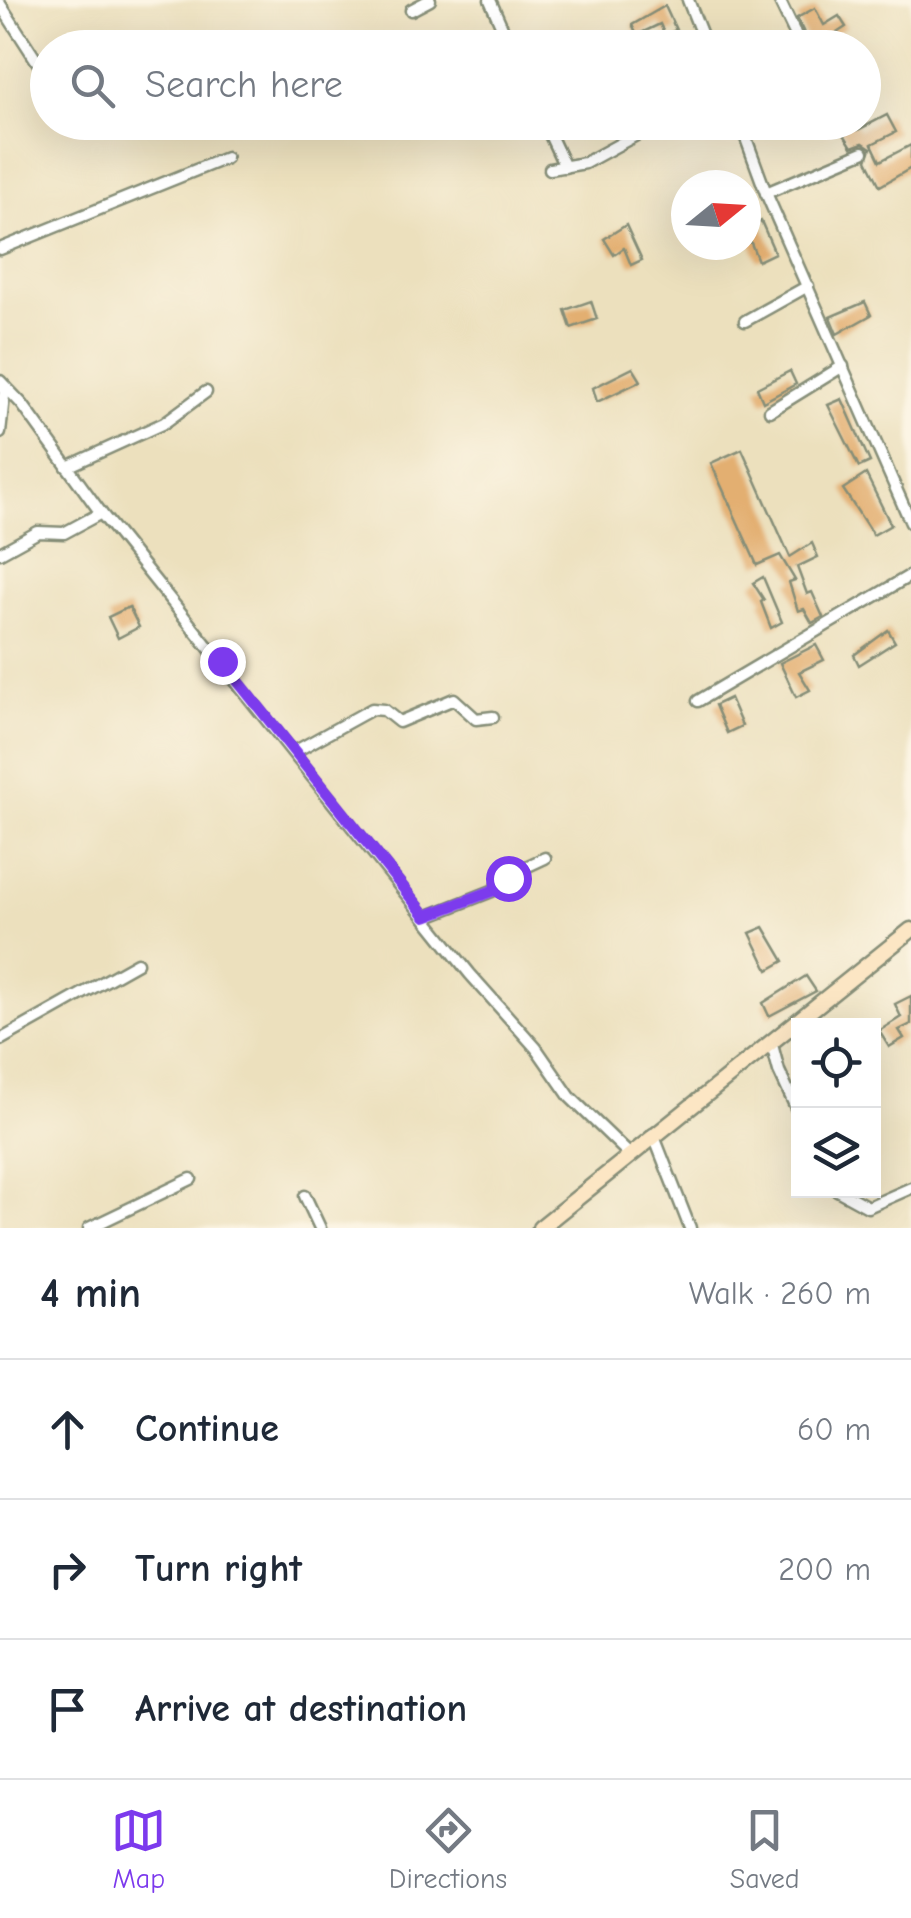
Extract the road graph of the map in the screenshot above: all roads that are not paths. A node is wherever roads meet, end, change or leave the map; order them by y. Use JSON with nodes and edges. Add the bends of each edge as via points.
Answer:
{"nodes":[{"id":1,"x":430,"y":0,"type":"edge"},
{"id":2,"x":490,"y":0,"type":"edge"},
{"id":3,"x":688,"y":0,"type":"edge"},
{"id":4,"x":778,"y":0,"type":"edge"},
{"id":5,"x":0,"y":4,"type":"edge"},
{"id":6,"x":411,"y":10,"type":"dead end"},
{"id":7,"x":503,"y":30,"type":"edge"},
{"id":8,"x":700,"y":30,"type":"edge"},
{"id":9,"x":793,"y":30,"type":"edge"},
{"id":10,"x":30,"y":50,"type":"edge"},
{"id":11,"x":552,"y":140,"type":"edge"},
{"id":12,"x":628,"y":140,"type":"edge"},
{"id":13,"x":747,"y":140,"type":"edge"},
{"id":14,"x":863,"y":152,"type":"dead end"},
{"id":15,"x":226,"y":158,"type":"dead end"},
{"id":16,"x":565,"y":168,"type":"junction"},
{"id":17,"x":550,"y":169,"type":"dead end"},
{"id":18,"x":766,"y":192,"type":"junction"},
{"id":19,"x":0,"y":249,"type":"edge"},
{"id":20,"x":808,"y":286,"type":"junction"},
{"id":21,"x":745,"y":321,"type":"dead end"},
{"id":22,"x":843,"y":366,"type":"junction"},
{"id":23,"x":2,"y":384,"type":"edge"},
{"id":24,"x":206,"y":392,"type":"dead end"},
{"id":25,"x":770,"y":411,"type":"dead end"},
{"id":26,"x":0,"y":433,"type":"edge"},
{"id":27,"x":67,"y":467,"type":"junction"},
{"id":28,"x":101,"y":513,"type":"junction"},
{"id":29,"x":911,"y":523,"type":"edge"},
{"id":30,"x":0,"y":553,"type":"edge"},
{"id":31,"x":911,"y":575,"type":"edge"},
{"id":32,"x":698,"y":701,"type":"dead end"},
{"id":33,"x":493,"y":717,"type":"dead end"},
{"id":34,"x":294,"y":752,"type":"junction"},
{"id":35,"x":545,"y":858,"type":"dead end"},
{"id":36,"x":426,"y":916,"type":"junction"},
{"id":37,"x":911,"y":930,"type":"edge"},
{"id":38,"x":137,"y":964,"type":"dead end"},
{"id":39,"x":0,"y":1040,"type":"edge"},
{"id":40,"x":771,"y":1040,"type":"junction"},
{"id":41,"x":796,"y":1108,"type":"edge"},
{"id":42,"x":653,"y":1134,"type":"junction"},
{"id":43,"x":630,"y":1155,"type":"junction"},
{"id":44,"x":190,"y":1179,"type":"dead end"},
{"id":45,"x":911,"y":1188,"type":"edge"},
{"id":46,"x":305,"y":1196,"type":"dead end"},
{"id":47,"x":852,"y":1198,"type":"edge"},
{"id":48,"x":90,"y":1228,"type":"edge"},
{"id":49,"x":320,"y":1228,"type":"edge"},
{"id":50,"x":540,"y":1228,"type":"edge"},
{"id":51,"x":690,"y":1228,"type":"edge"}],
"edges":[{"from":1,"to":6,"type":"street"},
{"from":2,"to":7,"type":"street"},
{"from":3,"to":8,"type":"street"},
{"from":4,"to":9,"type":"street"},
{"from":5,"to":10,"type":"street"},
{"from":11,"to":16,"type":"street"},
{"from":12,"to":16,"type":"street"},
{"from":13,"to":18,"type":"street"},
{"from":14,"to":18,"type":"street"},
{"from":15,"to":19,"type":"street"},
{"from":16,"to":17,"type":"street"},
{"from":18,"to":20,"type":"street"},
{"from":20,"to":21,"type":"street"},
{"from":20,"to":22,"type":"street"},
{"from":22,"to":25,"type":"street"},
{"from":22,"to":29,"type":"street"},
{"from":23,"to":26,"type":"street"},
{"from":23,"to":27,"type":"street"},
{"from":24,"to":27,"type":"street","via":[[164,422]]},
{"from":27,"to":28,"type":"street"},
{"from":28,"to":30,"type":"street","via":[[64,533],[38,532]]},
{"from":28,"to":34,"type":"street"},
{"from":31,"to":32,"type":"street"},
{"from":33,"to":34,"type":"street","via":[[476,719],[454,699],[404,721],[372,709]]},
{"from":34,"to":36,"type":"street"},
{"from":35,"to":36,"type":"street","via":[[492,891]]},
{"from":36,"to":43,"type":"street","via":[[570,1097]]},
{"from":37,"to":40,"type":"street"},
{"from":38,"to":39,"type":"street"},
{"from":40,"to":41,"type":"street"},
{"from":40,"to":42,"type":"street"},
{"from":42,"to":43,"type":"street"},
{"from":42,"to":51,"type":"street"},
{"from":43,"to":50,"type":"street"},
{"from":44,"to":48,"type":"street"},
{"from":45,"to":47,"type":"street","via":[[868,1207]]},
{"from":46,"to":49,"type":"street"}]}
